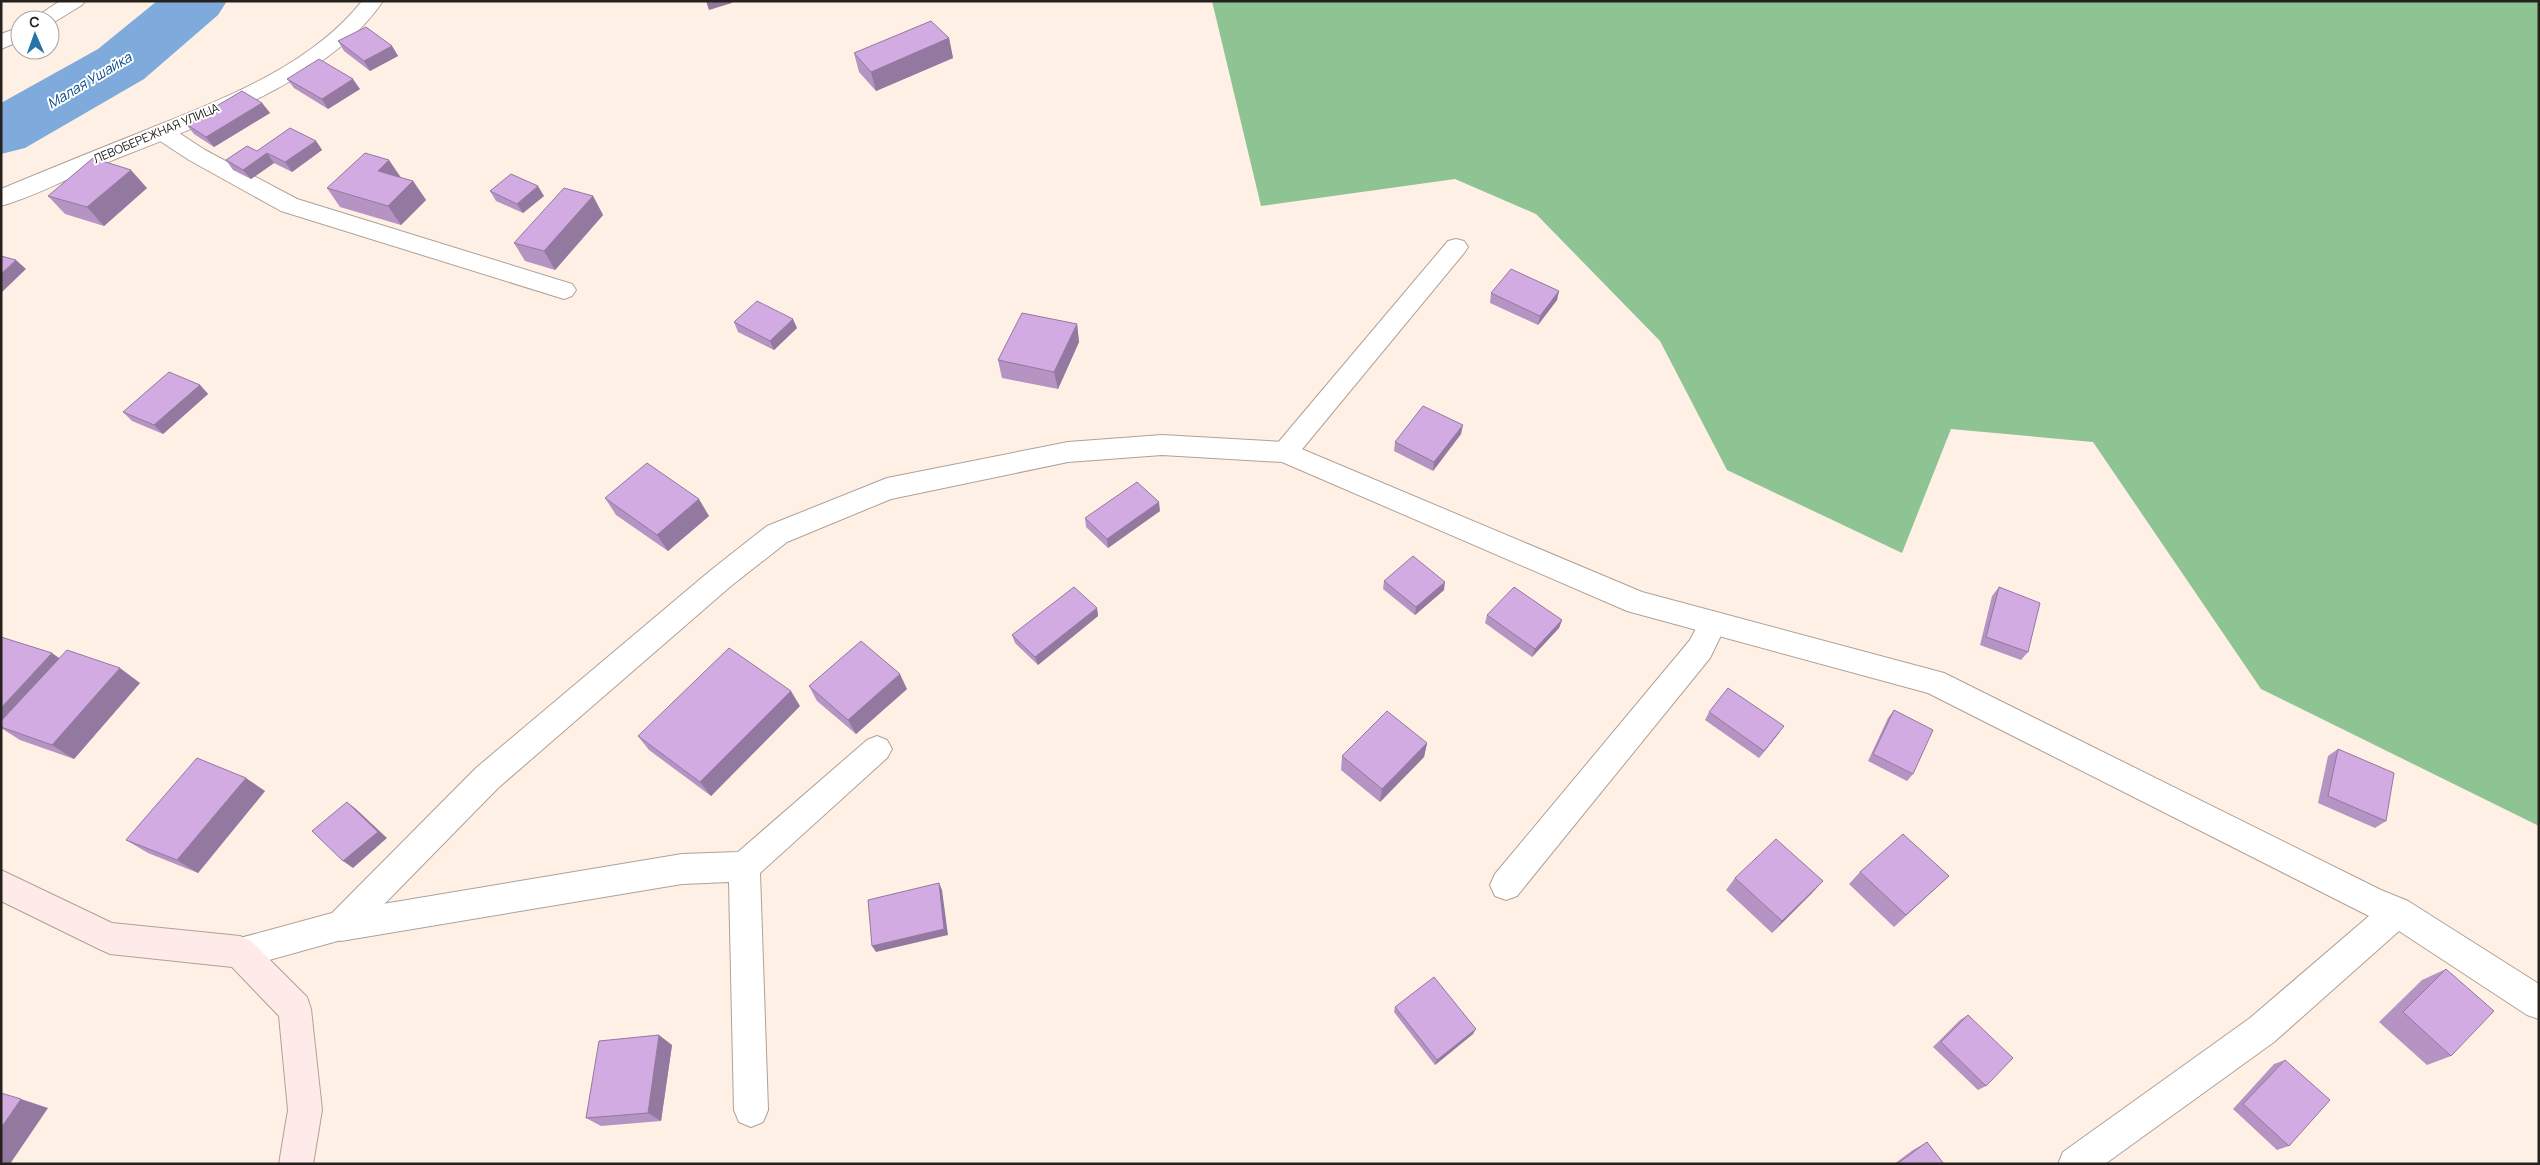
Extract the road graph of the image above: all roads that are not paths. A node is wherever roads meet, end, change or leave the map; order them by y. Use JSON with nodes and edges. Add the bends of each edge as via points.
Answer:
{"nodes":[{"id":1,"x":75,"y":1,"type":"edge"},
{"id":2,"x":373,"y":1,"type":"edge"},
{"id":3,"x":60,"y":10,"type":"edge"},
{"id":4,"x":162,"y":132,"type":"junction"},
{"id":5,"x":1,"y":198,"type":"edge"},
{"id":6,"x":1456,"y":247,"type":"dead end"},
{"id":7,"x":564,"y":290,"type":"dead end"},
{"id":8,"x":1285,"y":452,"type":"junction"},
{"id":9,"x":1713,"y":623,"type":"junction"},
{"id":10,"x":877,"y":749,"type":"dead end"},
{"id":11,"x":744,"y":867,"type":"junction"},
{"id":12,"x":1,"y":885,"type":"edge"},
{"id":13,"x":1506,"y":886,"type":"dead end"},
{"id":14,"x":2397,"y":912,"type":"junction"},
{"id":15,"x":341,"y":926,"type":"junction"},
{"id":16,"x":240,"y":952,"type":"junction"},
{"id":17,"x":2539,"y":1003,"type":"edge"},
{"id":18,"x":751,"y":1110,"type":"dead end"},
{"id":19,"x":296,"y":1164,"type":"edge"},
{"id":20,"x":2075,"y":1164,"type":"edge"}],
"edges":[{"from":1,"to":3,"type":"street"},
{"from":2,"to":4,"type":"street","name":"ЛЕВОБЕРЕЖНАЯ УЛИЦА","via":[[337,40],[273,82]]},
{"from":4,"to":5,"type":"street","name":"ЛЕВОБЕРЕЖНАЯ УЛИЦА"},
{"from":4,"to":7,"type":"street","via":[[196,155],[289,205]]},
{"from":6,"to":8,"type":"street"},
{"from":8,"to":9,"type":"street","via":[[1637,603]]},
{"from":8,"to":15,"type":"street","via":[[1162,445],[1068,452],[887,490],[777,534],[487,778]]},
{"from":9,"to":13,"type":"street","via":[[1700,648]]},
{"from":9,"to":14,"type":"street","via":[[1934,682]]},
{"from":10,"to":11,"type":"street"},
{"from":11,"to":15,"type":"street","via":[[682,869]]},
{"from":11,"to":18,"type":"street"},
{"from":12,"to":16,"type":"street","via":[[110,938]]},
{"from":14,"to":17,"type":"street"},
{"from":14,"to":20,"type":"street","via":[[2262,1030]]},
{"from":15,"to":16,"type":"street"},
{"from":16,"to":19,"type":"street","via":[[295,1009],[305,1110]]}]}
